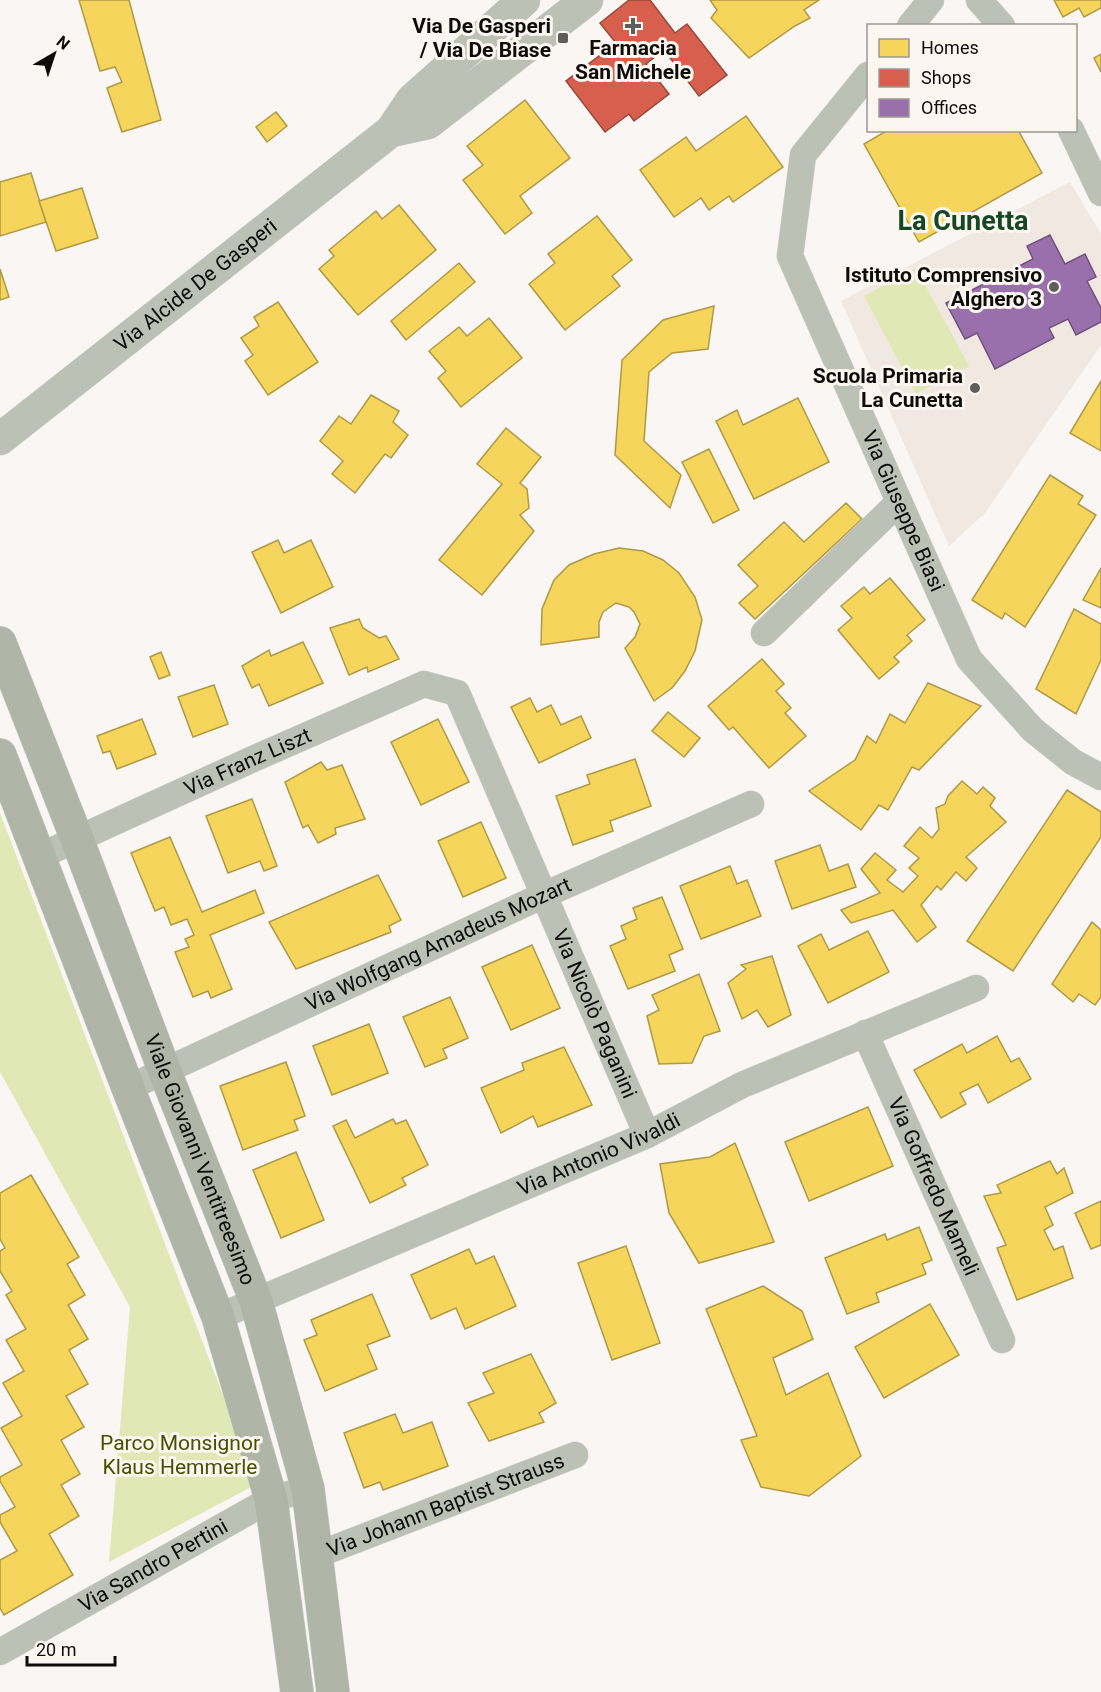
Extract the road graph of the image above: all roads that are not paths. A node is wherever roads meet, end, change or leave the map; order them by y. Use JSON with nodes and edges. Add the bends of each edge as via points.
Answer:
{"nodes":[{"id":1,"x":524,"y":0,"type":"edge"},
{"id":2,"x":587,"y":0,"type":"edge"},
{"id":3,"x":931,"y":0,"type":"edge"},
{"id":4,"x":979,"y":0,"type":"edge"},
{"id":5,"x":912,"y":24,"type":"edge"},
{"id":6,"x":1000,"y":24,"type":"edge"},
{"id":7,"x":867,"y":76,"type":"edge"},
{"id":8,"x":391,"y":131,"type":"junction"},
{"id":9,"x":1072,"y":132,"type":"edge"},
{"id":10,"x":1101,"y":193,"type":"edge"},
{"id":11,"x":0,"y":438,"type":"edge"},
{"id":12,"x":899,"y":502,"type":"junction"},
{"id":13,"x":764,"y":633,"type":"dead end"},
{"id":14,"x":0,"y":643,"type":"edge"},
{"id":15,"x":457,"y":693,"type":"joint"},
{"id":16,"x":0,"y":755,"type":"edge"},
{"id":17,"x":1101,"y":777,"type":"edge"},
{"id":18,"x":751,"y":804,"type":"dead end"},
{"id":19,"x":77,"y":839,"type":"junction"},
{"id":20,"x":40,"y":856,"type":"junction"},
{"id":21,"x":544,"y":895,"type":"junction"},
{"id":22,"x":976,"y":988,"type":"dead end"},
{"id":23,"x":865,"y":1034,"type":"junction"},
{"id":24,"x":165,"y":1072,"type":"junction"},
{"id":25,"x":128,"y":1088,"type":"junction"},
{"id":26,"x":647,"y":1135,"type":"junction"},
{"id":27,"x":256,"y":1301,"type":"junction"},
{"id":28,"x":218,"y":1317,"type":"junction"},
{"id":29,"x":1002,"y":1340,"type":"dead end"},
{"id":30,"x":575,"y":1455,"type":"dead end"},
{"id":31,"x":308,"y":1489,"type":"junction"},
{"id":32,"x":270,"y":1499,"type":"junction"},
{"id":33,"x":317,"y":1555,"type":"junction"},
{"id":34,"x":0,"y":1652,"type":"edge"},
{"id":35,"x":297,"y":1692,"type":"edge"},
{"id":36,"x":333,"y":1692,"type":"edge"}],
"edges":[{"from":1,"to":8,"type":"street","name":"Via Alcide De Gasperi","via":[[412,100]]},
{"from":2,"to":8,"type":"street","name":"Via Alcide De Gasperi","via":[[428,123]]},
{"from":3,"to":5,"type":"street"},
{"from":4,"to":6,"type":"street"},
{"from":7,"to":12,"type":"street","name":"Via Giuseppe Biasi","via":[[803,154],[790,256]]},
{"from":8,"to":11,"type":"street","name":"Via Alcide De Gasperi"},
{"from":9,"to":10,"type":"street"},
{"from":12,"to":13,"type":"street"},
{"from":12,"to":17,"type":"street","name":"Via Giuseppe Biasi","via":[[969,659],[1033,730],[1073,762]]},
{"from":14,"to":19,"type":"main road","name":"Viale Giovanni Ventitreesimo"},
{"from":15,"to":19,"type":"street","name":"Via Franz Liszt","via":[[424,684]]},
{"from":15,"to":21,"type":"street","name":"Via Nicolò Paganini"},
{"from":16,"to":20,"type":"main road","name":"Viale Giovanni Ventitreesimo"},
{"from":18,"to":21,"type":"street","name":"Via Wolfgang Amadeus Mozart"},
{"from":19,"to":20,"type":"street","name":"Via Franz Liszt"},
{"from":19,"to":24,"type":"main road","name":"Viale Giovanni Ventitreesimo"},
{"from":20,"to":25,"type":"main road","name":"Viale Giovanni Ventitreesimo"},
{"from":21,"to":24,"type":"street","name":"Via Wolfgang Amadeus Mozart"},
{"from":21,"to":26,"type":"street","name":"Via Nicolò Paganini"},
{"from":22,"to":23,"type":"street","name":"Via Antonio Vivaldi"},
{"from":23,"to":26,"type":"street","name":"Via Antonio Vivaldi","via":[[742,1085]]},
{"from":23,"to":29,"type":"street","name":"Via Goffredo Mameli"},
{"from":24,"to":25,"type":"street","name":"Via Wolfgang Amadeus Mozart"},
{"from":24,"to":27,"type":"main road","name":"Viale Giovanni Ventitreesimo"},
{"from":25,"to":28,"type":"main road","name":"Viale Giovanni Ventitreesimo"},
{"from":26,"to":27,"type":"street","name":"Via Antonio Vivaldi"},
{"from":27,"to":28,"type":"street","name":"Via Antonio Vivaldi"},
{"from":27,"to":31,"type":"main road","name":"Viale Giovanni Ventitreesimo"},
{"from":28,"to":32,"type":"main road","name":"Viale Giovanni Ventitreesimo"},
{"from":30,"to":33,"type":"street","name":"Via Johann Baptist Strauss"},
{"from":31,"to":32,"type":"street","name":"Via Sandro Pertini"},
{"from":31,"to":33,"type":"main road","name":"Viale Giovanni Ventitreesimo"},
{"from":32,"to":34,"type":"street","name":"Via Sandro Pertini"},
{"from":32,"to":35,"type":"main road","name":"Viale Giovanni Ventitreesimo"},
{"from":33,"to":36,"type":"main road","name":"Viale Giovanni Ventitreesimo"}]}
